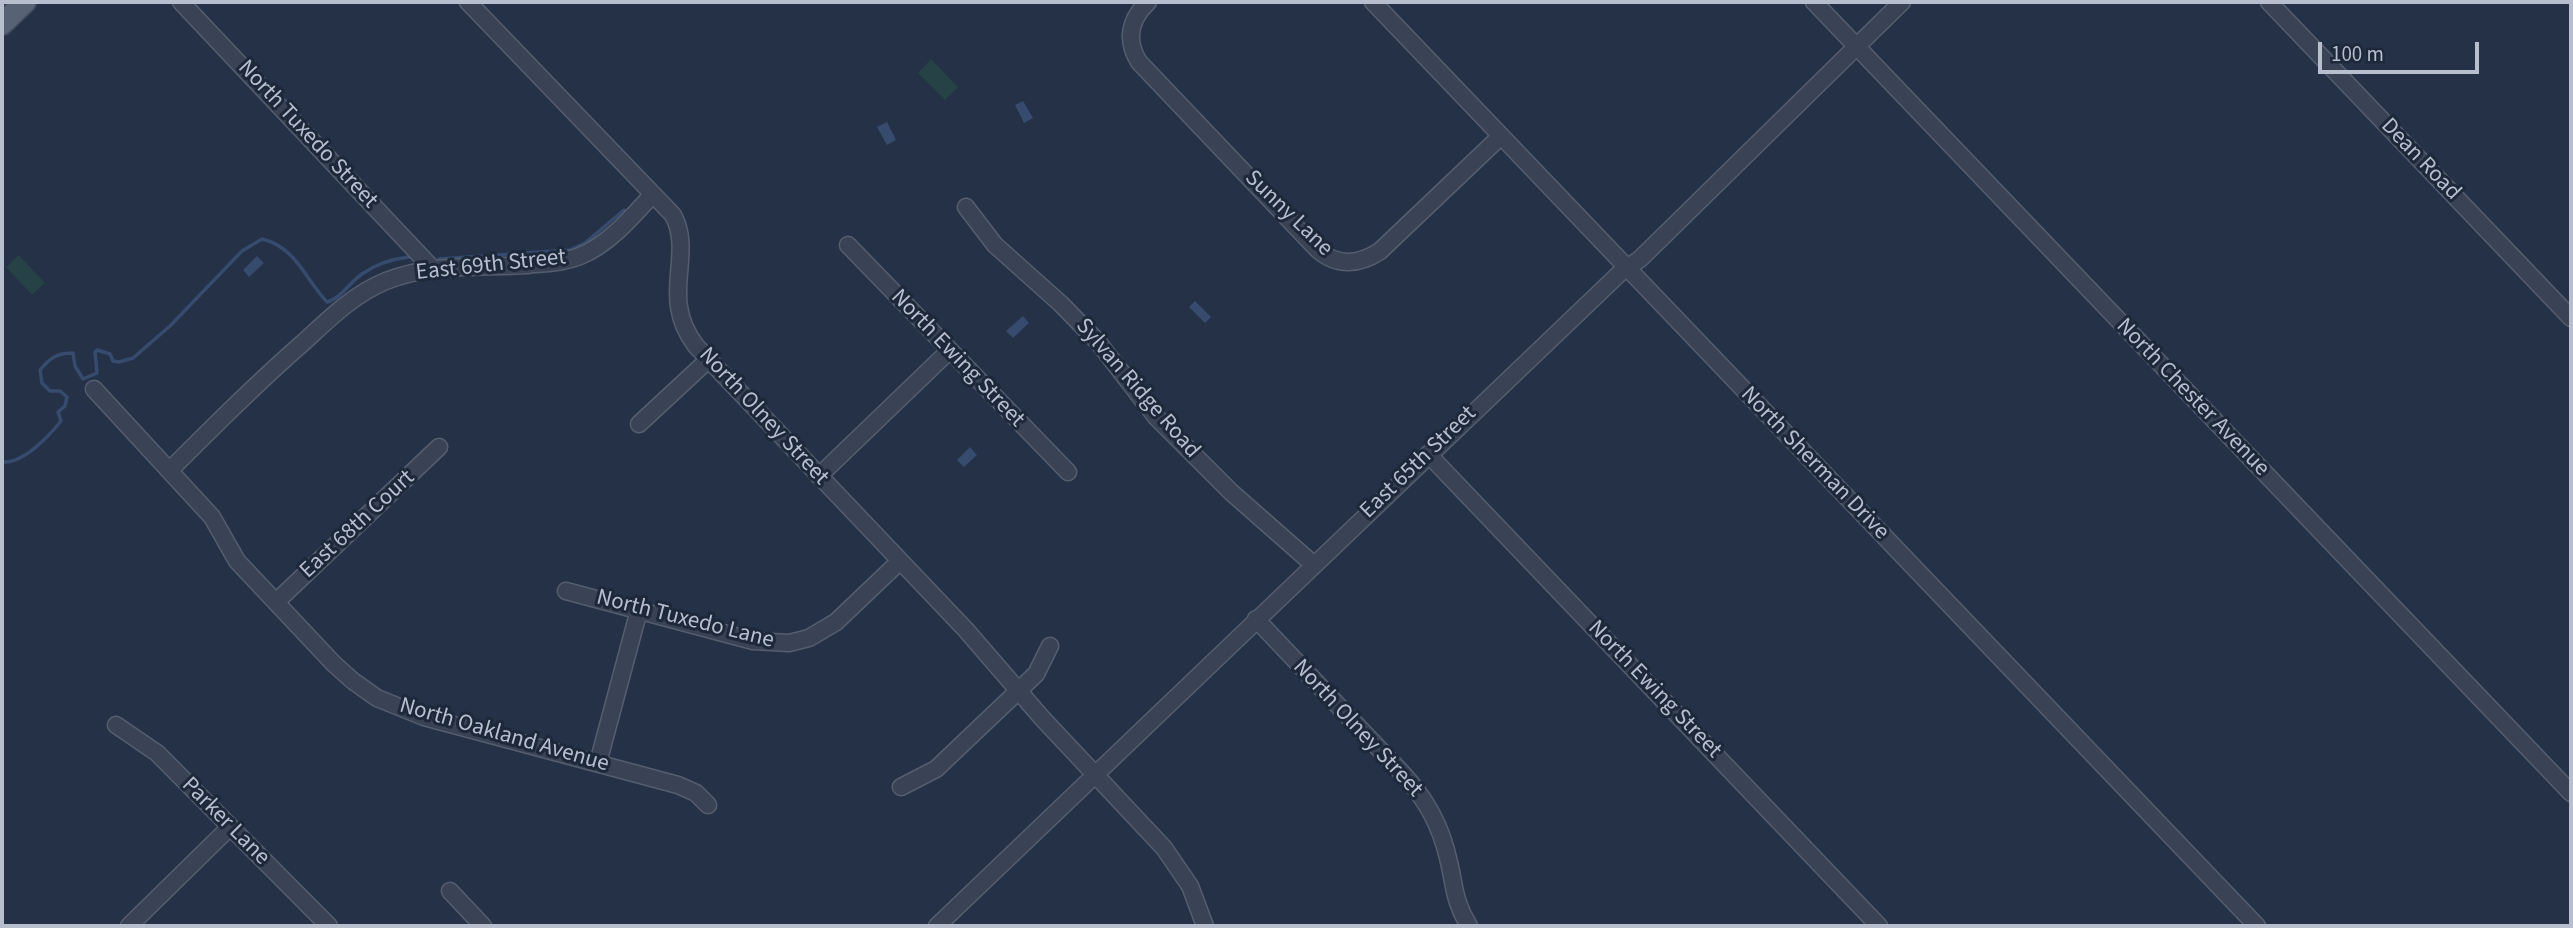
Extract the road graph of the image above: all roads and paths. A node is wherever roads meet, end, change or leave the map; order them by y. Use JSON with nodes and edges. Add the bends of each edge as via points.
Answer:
{"nodes":[{"id":1,"x":25,"y":2,"type":"edge"},
{"id":2,"x":181,"y":2,"type":"edge"},
{"id":3,"x":468,"y":2,"type":"edge"},
{"id":4,"x":1148,"y":2,"type":"edge"},
{"id":5,"x":1373,"y":2,"type":"edge"},
{"id":6,"x":1814,"y":2,"type":"edge"},
{"id":7,"x":1902,"y":2,"type":"edge"},
{"id":8,"x":2269,"y":2,"type":"edge"},
{"id":9,"x":2,"y":24,"type":"edge"},
{"id":10,"x":1856,"y":46,"type":"junction"},
{"id":11,"x":1501,"y":136,"type":"junction"},
{"id":12,"x":653,"y":195,"type":"junction"},
{"id":13,"x":966,"y":207,"type":"dead end"},
{"id":14,"x":848,"y":245,"type":"dead end"},
{"id":15,"x":432,"y":268,"type":"junction"},
{"id":16,"x":1628,"y":268,"type":"junction"},
{"id":17,"x":2571,"y":318,"type":"edge"},
{"id":18,"x":949,"y":351,"type":"junction"},
{"id":19,"x":708,"y":360,"type":"junction"},
{"id":20,"x":94,"y":389,"type":"dead end"},
{"id":21,"x":639,"y":424,"type":"dead end"},
{"id":22,"x":439,"y":447,"type":"dead end"},
{"id":23,"x":1428,"y":454,"type":"junction"},
{"id":24,"x":170,"y":470,"type":"junction"},
{"id":25,"x":1068,"y":472,"type":"dead end"},
{"id":26,"x":819,"y":476,"type":"junction"},
{"id":27,"x":900,"y":561,"type":"junction"},
{"id":28,"x":1314,"y":565,"type":"junction"},
{"id":29,"x":566,"y":590,"type":"dead end"},
{"id":30,"x":276,"y":602,"type":"junction"},
{"id":31,"x":639,"y":610,"type":"junction"},
{"id":32,"x":1256,"y":620,"type":"junction"},
{"id":33,"x":1050,"y":646,"type":"dead end"},
{"id":34,"x":1019,"y":690,"type":"junction"},
{"id":35,"x":116,"y":724,"type":"dead end"},
{"id":36,"x":598,"y":763,"type":"junction"},
{"id":37,"x":1095,"y":775,"type":"junction"},
{"id":38,"x":901,"y":787,"type":"dead end"},
{"id":39,"x":2571,"y":793,"type":"edge"},
{"id":40,"x":708,"y":805,"type":"dead end"},
{"id":41,"x":230,"y":827,"type":"junction"},
{"id":42,"x":450,"y":891,"type":"dead end"},
{"id":43,"x":129,"y":926,"type":"edge"},
{"id":44,"x":329,"y":926,"type":"edge"},
{"id":45,"x":483,"y":926,"type":"edge"},
{"id":46,"x":937,"y":926,"type":"edge"},
{"id":47,"x":1205,"y":926,"type":"edge"},
{"id":48,"x":1469,"y":926,"type":"edge"},
{"id":49,"x":1879,"y":926,"type":"edge"},
{"id":50,"x":2257,"y":926,"type":"edge"}],
"edges":[{"from":1,"to":9,"type":"main road"},
{"from":2,"to":15,"type":"street","name":"North Tuxedo Street"},
{"from":3,"to":12,"type":"street","name":"North Olney Street"},
{"from":4,"to":11,"type":"street","name":"Sunny Lane","via":[[1131,28],[1132,48],[1139,62],[1317,249],[1334,260],[1353,263],[1380,251]]},
{"from":5,"to":11,"type":"street","name":"North Sherman Drive"},
{"from":6,"to":10,"type":"street","name":"North Chester Avenue"},
{"from":7,"to":10,"type":"street","name":"East 65th Street"},
{"from":8,"to":17,"type":"street","name":"Dean Road"},
{"from":10,"to":16,"type":"street","name":"East 65th Street"},
{"from":10,"to":39,"type":"street","name":"North Chester Avenue"},
{"from":11,"to":16,"type":"street","name":"North Sherman Drive"},
{"from":12,"to":15,"type":"street","name":"East 69th Street","via":[[604,241],[567,260]]},
{"from":12,"to":19,"type":"street","name":"North Olney Street","via":[[678,227],[679,310],[690,338]]},
{"from":13,"to":28,"type":"street","name":"Sylvan Ridge Road","via":[[995,245],[1098,342],[1156,417]]},
{"from":14,"to":18,"type":"street","name":"North Ewing Street"},
{"from":15,"to":24,"type":"street","name":"East 69th Street","via":[[386,281],[341,308]]},
{"from":16,"to":23,"type":"street","name":"East 65th Street"},
{"from":16,"to":50,"type":"street","name":"North Sherman Drive"},
{"from":18,"to":25,"type":"street","name":"North Ewing Street"},
{"from":18,"to":26,"type":"street"},
{"from":19,"to":21,"type":"street"},
{"from":19,"to":26,"type":"street","name":"North Olney Street"},
{"from":20,"to":24,"type":"street","name":"North Oakland Avenue"},
{"from":22,"to":30,"type":"street","name":"East 68th Court"},
{"from":23,"to":28,"type":"street","name":"East 65th Street"},
{"from":23,"to":49,"type":"street","name":"North Ewing Street"},
{"from":24,"to":30,"type":"street","name":"North Oakland Avenue","via":[[216,522],[237,561]]},
{"from":26,"to":27,"type":"street","name":"North Olney Street"},
{"from":27,"to":31,"type":"street","name":"North Tuxedo Lane","via":[[836,622],[809,638],[789,643],[753,641]]},
{"from":27,"to":34,"type":"street","name":"North Olney Street"},
{"from":28,"to":32,"type":"street","name":"East 65th Street"},
{"from":29,"to":31,"type":"street","name":"North Tuxedo Lane"},
{"from":30,"to":36,"type":"street","name":"North Oakland Avenue","via":[[342,671],[391,705]]},
{"from":31,"to":36,"type":"street"},
{"from":32,"to":37,"type":"street","name":"East 65th Street"},
{"from":32,"to":48,"type":"street","name":"North Olney Street","via":[[1420,794],[1442,838],[1453,891]]},
{"from":33,"to":34,"type":"street","via":[[1039,670]]},
{"from":34,"to":37,"type":"street","name":"North Olney Street"},
{"from":34,"to":38,"type":"street","via":[[936,769]]},
{"from":35,"to":41,"type":"street","name":"Parker Lane","via":[[156,753]]},
{"from":36,"to":40,"type":"street","name":"North Oakland Avenue","via":[[685,787]]},
{"from":37,"to":46,"type":"street","name":"East 65th Street"},
{"from":37,"to":47,"type":"street","via":[[1177,864]]},
{"from":41,"to":43,"type":"street"},
{"from":41,"to":44,"type":"street","name":"Parker Lane"},
{"from":42,"to":45,"type":"street"}]}
